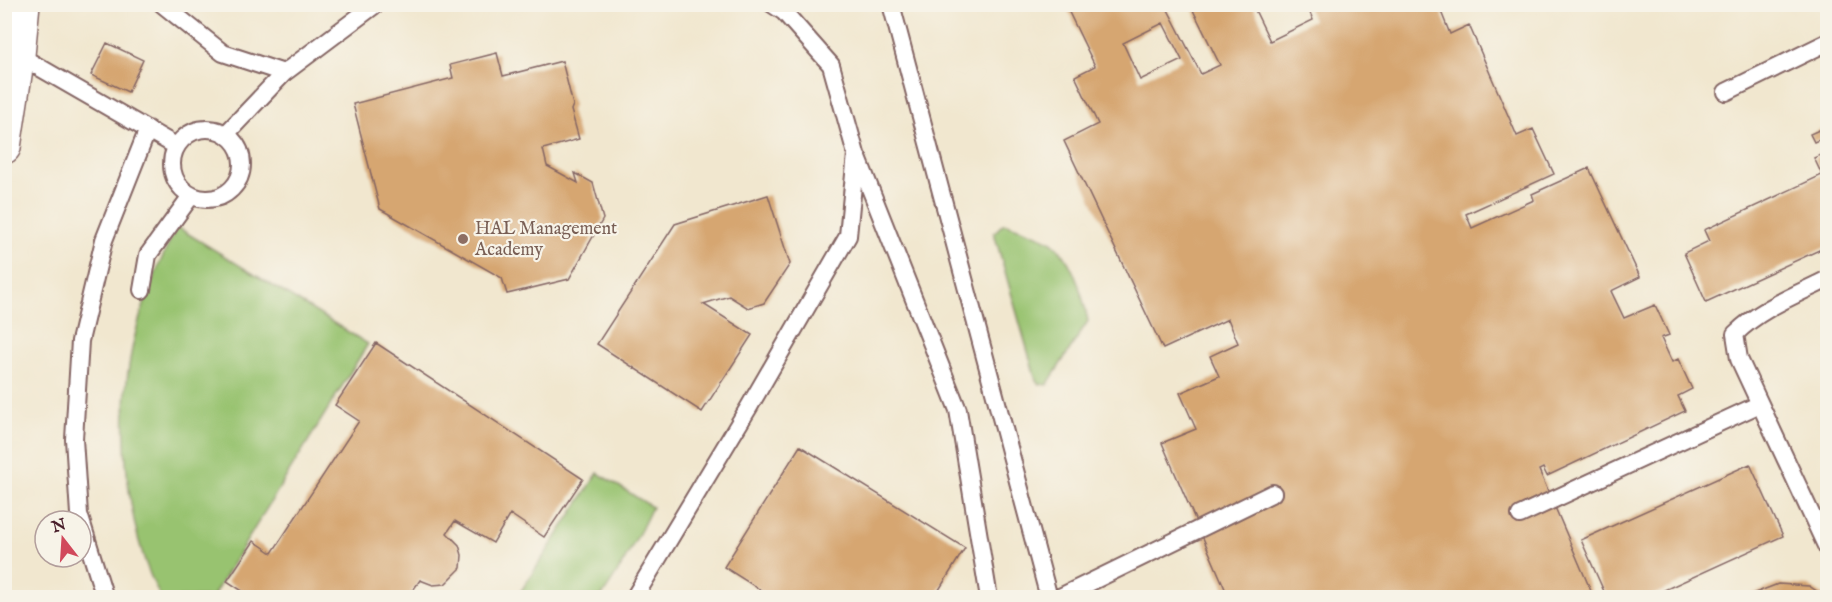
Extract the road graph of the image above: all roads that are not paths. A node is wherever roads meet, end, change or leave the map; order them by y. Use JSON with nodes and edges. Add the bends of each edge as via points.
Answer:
{"nodes":[{"id":1,"x":23,"y":4,"type":"edge"},
{"id":2,"x":162,"y":4,"type":"edge"},
{"id":3,"x":376,"y":4,"type":"edge"},
{"id":4,"x":772,"y":4,"type":"edge"},
{"id":5,"x":891,"y":4,"type":"edge"},
{"id":6,"x":1827,"y":42,"type":"edge"},
{"id":7,"x":18,"y":55,"type":"junction"},
{"id":8,"x":284,"y":73,"type":"junction"},
{"id":9,"x":1726,"y":92,"type":"dead end"},
{"id":10,"x":148,"y":129,"type":"junction"},
{"id":11,"x":226,"y":134,"type":"junction"},
{"id":12,"x":176,"y":146,"type":"junction"},
{"id":13,"x":4,"y":147,"type":"edge"},
{"id":14,"x":856,"y":154,"type":"junction"},
{"id":15,"x":191,"y":196,"type":"junction"},
{"id":16,"x":1827,"y":279,"type":"edge"},
{"id":17,"x":142,"y":290,"type":"dead end"},
{"id":18,"x":1760,"y":404,"type":"junction"},
{"id":19,"x":1274,"y":493,"type":"dead end"},
{"id":20,"x":1520,"y":515,"type":"dead end"},
{"id":21,"x":1827,"y":550,"type":"edge"},
{"id":22,"x":105,"y":597,"type":"edge"},
{"id":23,"x":634,"y":597,"type":"edge"},
{"id":24,"x":989,"y":597,"type":"edge"},
{"id":25,"x":1049,"y":597,"type":"edge"},
{"id":26,"x":1058,"y":597,"type":"edge"}],
"edges":[{"from":1,"to":7,"type":"street"},
{"from":2,"to":8,"type":"lane","via":[[223,53]]},
{"from":3,"to":8,"type":"lane"},
{"from":4,"to":14,"type":"lane","via":[[784,12],[831,65]]},
{"from":5,"to":25,"type":"lane"},
{"from":6,"to":9,"type":"lane"},
{"from":7,"to":10,"type":"lane"},
{"from":7,"to":13,"type":"street"},
{"from":8,"to":11,"type":"lane"},
{"from":10,"to":12,"type":"lane"},
{"from":10,"to":22,"type":"lane","via":[[104,240],[80,341],[74,439],[79,514]]},
{"from":11,"to":12,"type":"lane","via":[[216,130],[193,131]]},
{"from":11,"to":15,"type":"lane","via":[[240,153],[240,176],[225,194],[202,199]]},
{"from":12,"to":15,"type":"lane","via":[[171,169],[175,180]]},
{"from":14,"to":23,"type":"lane","via":[[848,236]]},
{"from":14,"to":24,"type":"lane","via":[[958,410]]},
{"from":15,"to":17,"type":"lane","via":[[148,255]]},
{"from":16,"to":18,"type":"lane","via":[[1764,311],[1736,334],[1739,358]]},
{"from":18,"to":20,"type":"lane"},
{"from":18,"to":21,"type":"lane"},
{"from":19,"to":26,"type":"lane"}]}
